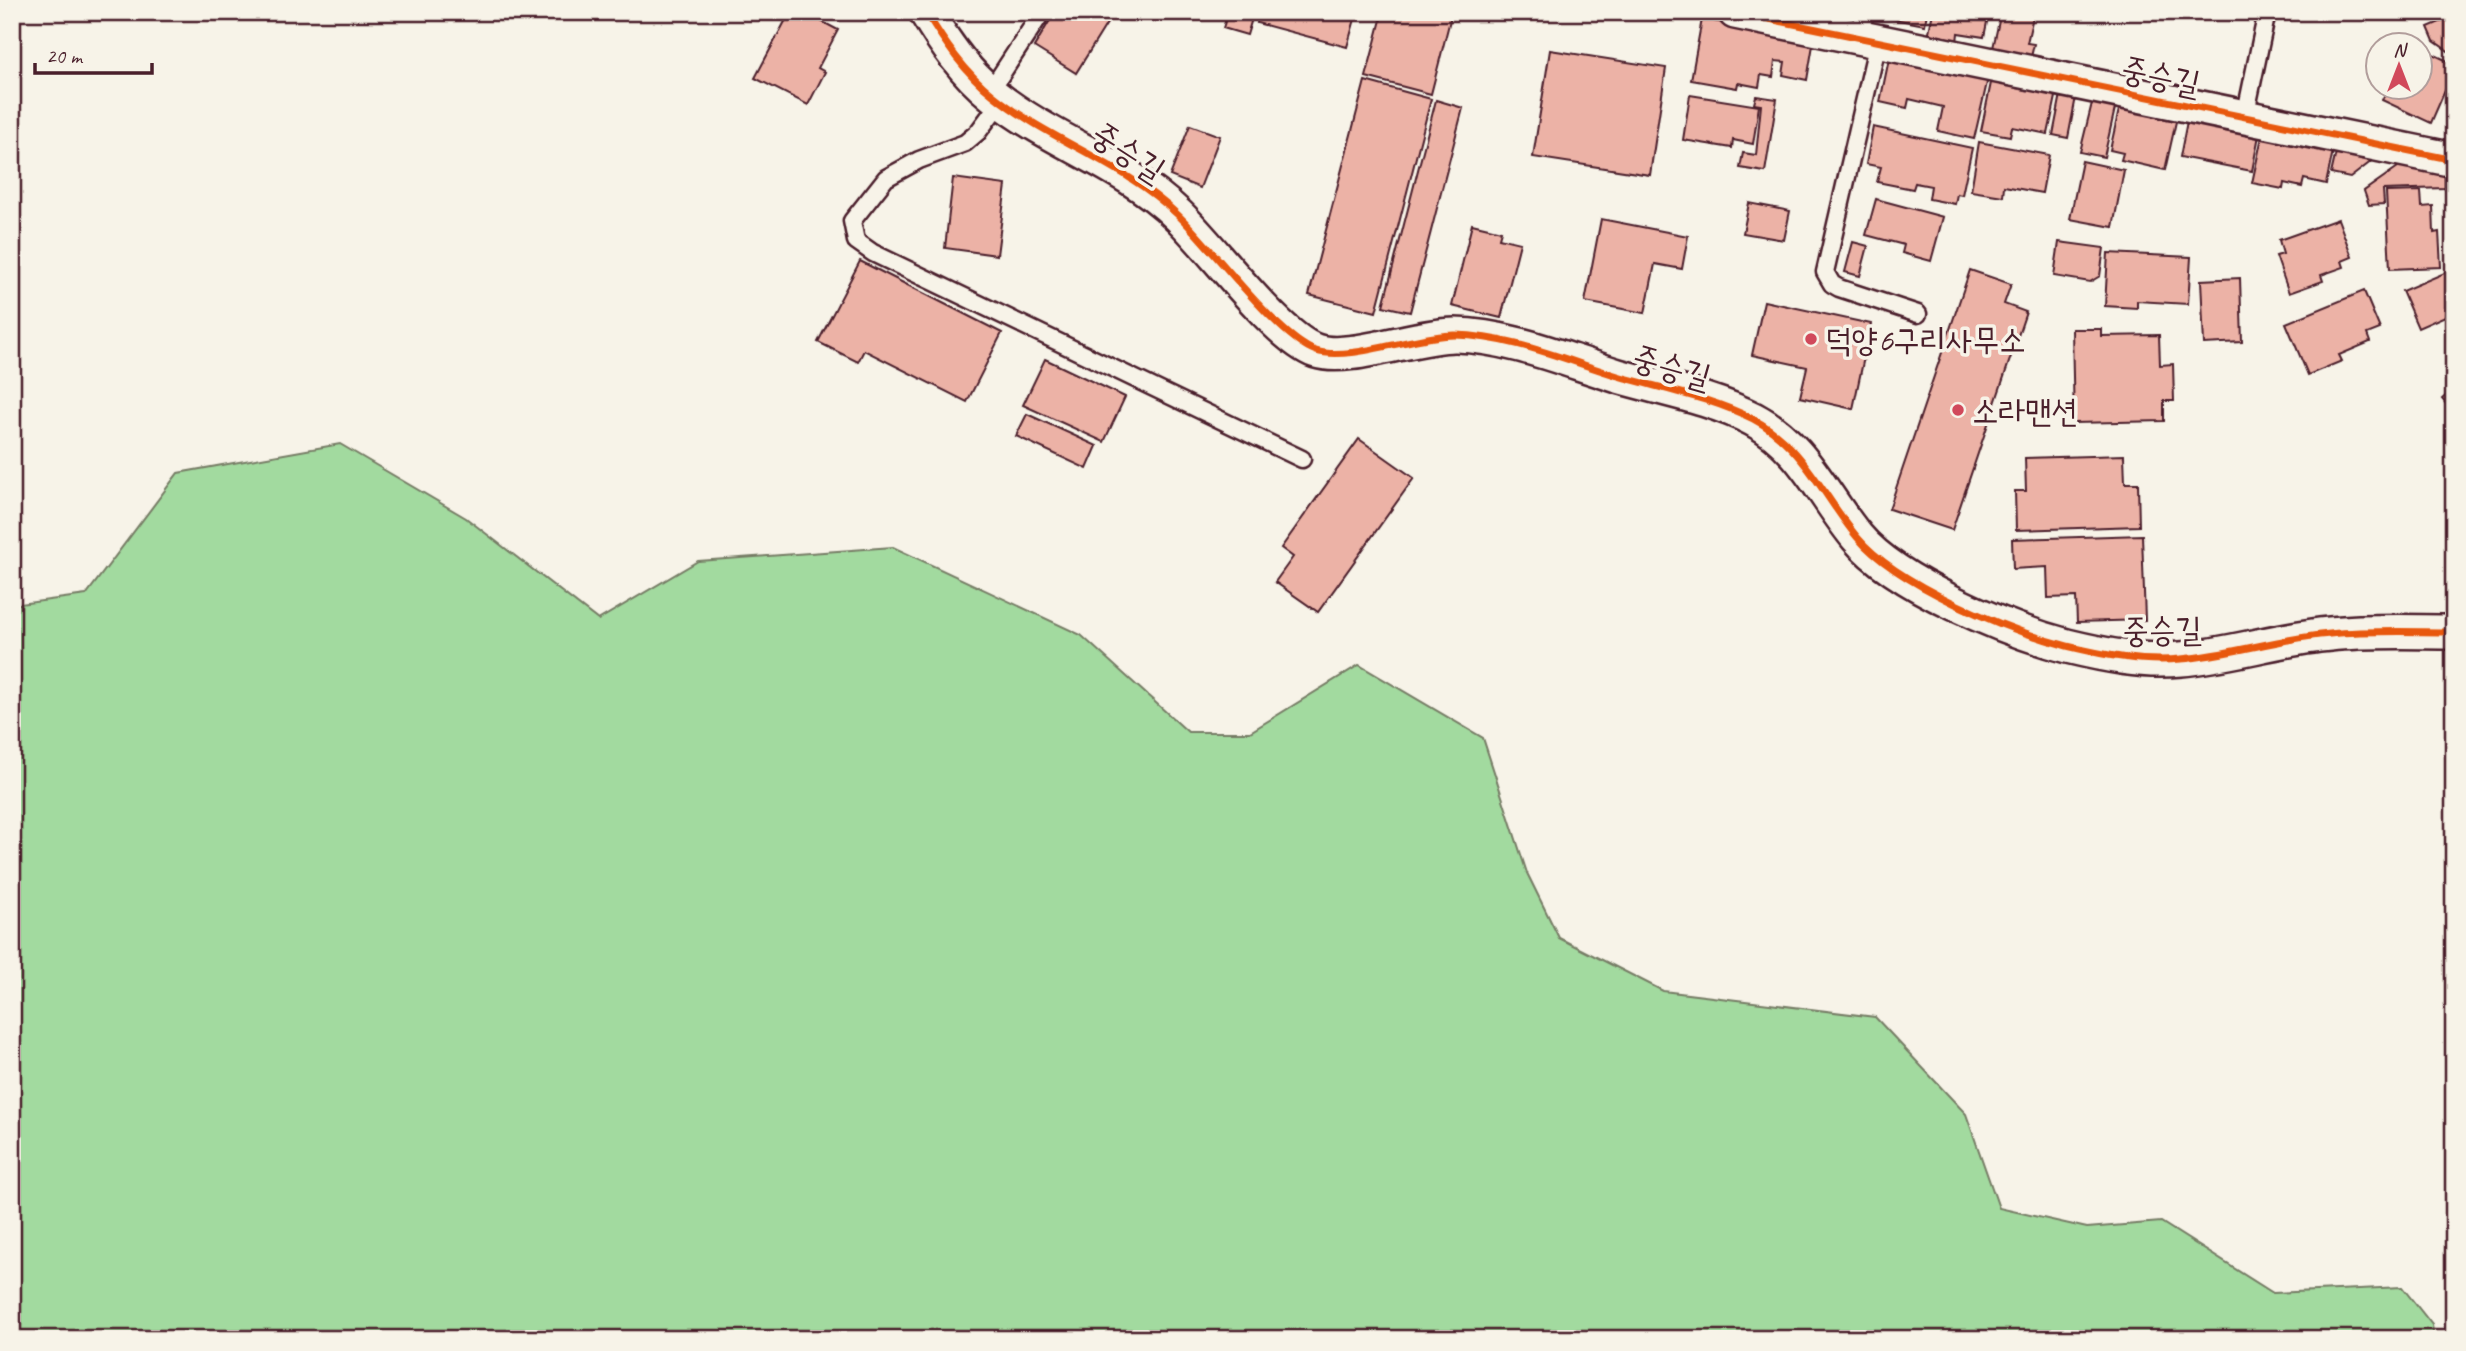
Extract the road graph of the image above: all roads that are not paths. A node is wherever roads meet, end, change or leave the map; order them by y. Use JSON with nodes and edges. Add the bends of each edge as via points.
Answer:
{"nodes":[{"id":1,"x":926,"y":12,"type":"edge"},
{"id":2,"x":1042,"y":12,"type":"edge"},
{"id":3,"x":1735,"y":12,"type":"edge"},
{"id":4,"x":2267,"y":12,"type":"edge"},
{"id":5,"x":1867,"y":30,"type":"edge"},
{"id":6,"x":995,"y":97,"type":"junction"},
{"id":7,"x":2245,"y":117,"type":"junction"},
{"id":8,"x":2454,"y":160,"type":"edge"},
{"id":9,"x":1918,"y":314,"type":"dead end"},
{"id":10,"x":1301,"y":459,"type":"dead end"},
{"id":11,"x":2454,"y":632,"type":"edge"}],
"edges":[{"from":1,"to":6,"type":"street","name":"중승길","via":[[955,55]]},
{"from":2,"to":6,"type":"lane"},
{"from":3,"to":5,"type":"street","name":"중승길"},
{"from":4,"to":7,"type":"lane"},
{"from":5,"to":7,"type":"street","name":"중승길"},
{"from":5,"to":9,"type":"lane","via":[[1825,272],[1839,288]]},
{"from":6,"to":10,"type":"lane","via":[[978,132],[965,143],[886,178],[852,221],[856,241]]},
{"from":6,"to":11,"type":"street","name":"중승길","via":[[1153,193],[1301,345],[1338,355],[1426,337],[1474,336],[1732,410],[1776,433],[1790,446],[1856,536],[1889,568],[2026,633],[2117,657],[2182,659],[2326,634]]},
{"from":7,"to":8,"type":"street","name":"중승길"}]}
